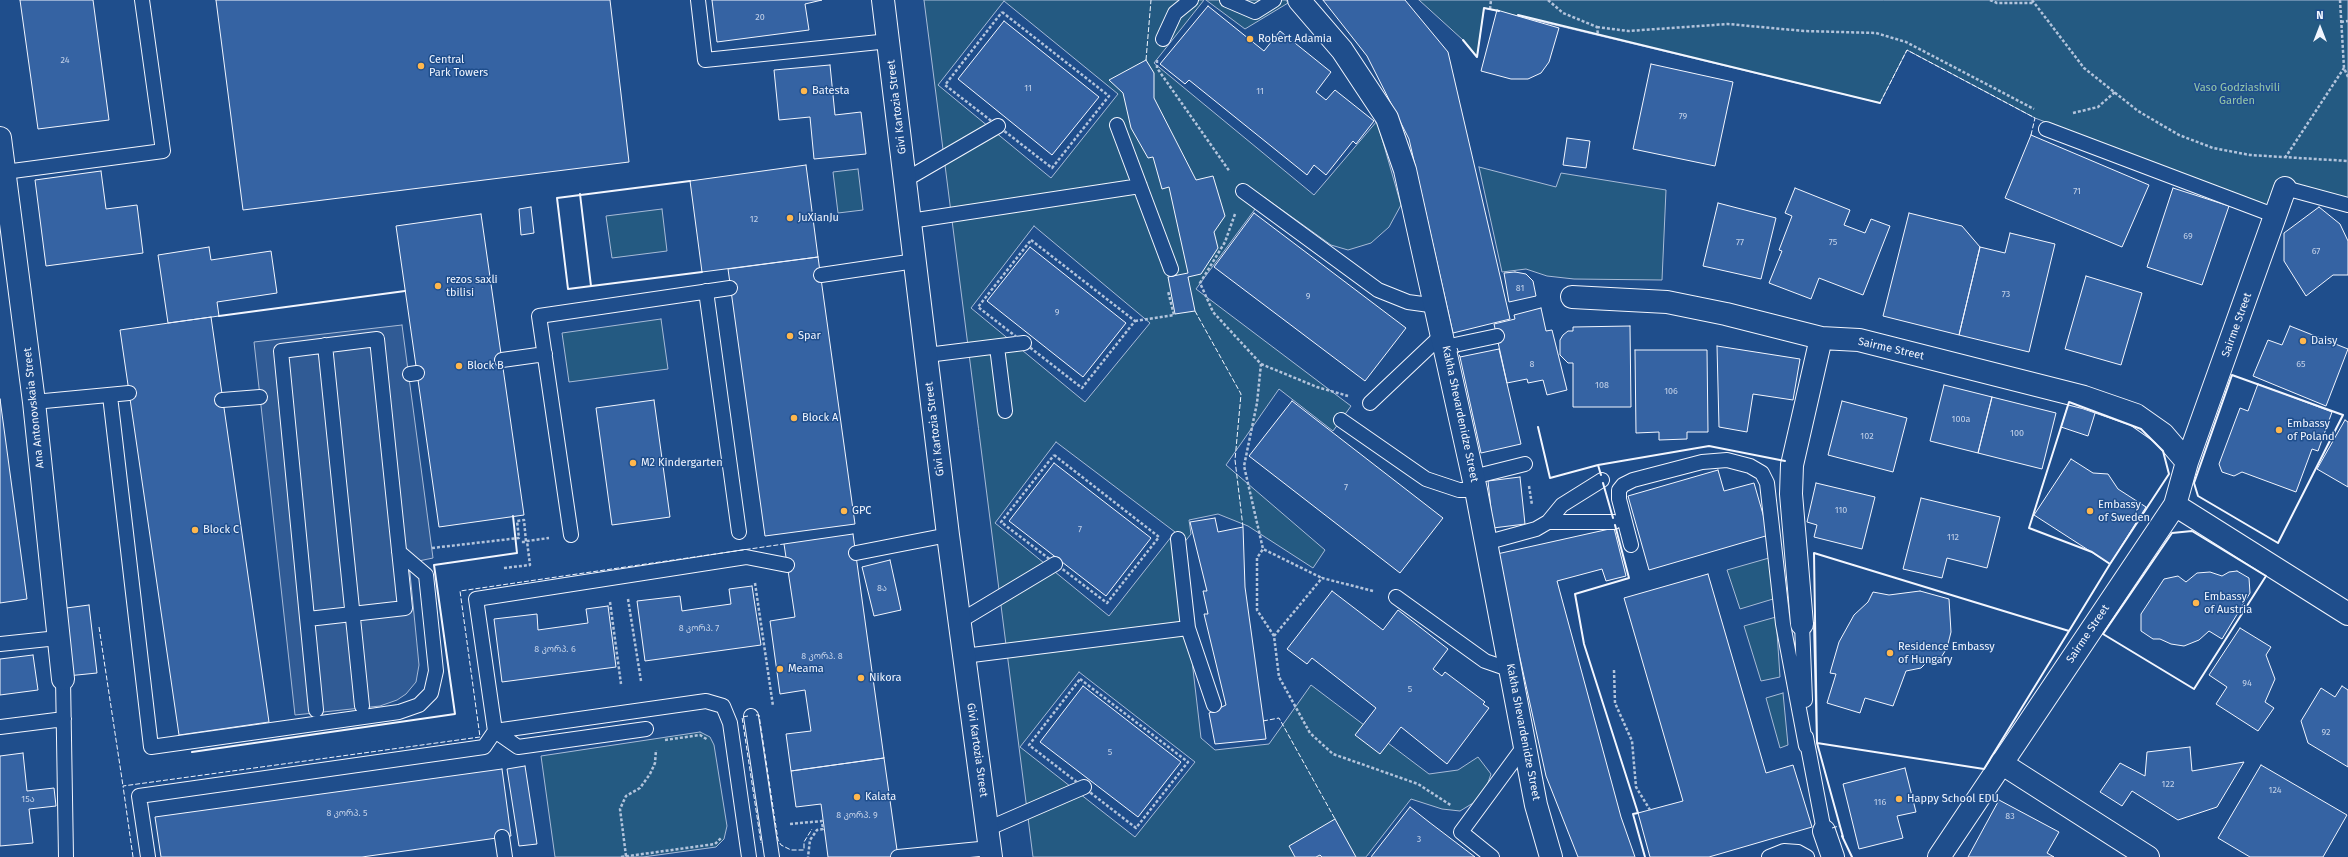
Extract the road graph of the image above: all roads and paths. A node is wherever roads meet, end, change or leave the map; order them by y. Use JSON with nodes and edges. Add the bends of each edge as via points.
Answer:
{"nodes":[{"id":1,"x":142,"y":0,"type":"edge"},
{"id":2,"x":698,"y":0,"type":"edge"},
{"id":3,"x":884,"y":0,"type":"edge"},
{"id":4,"x":1191,"y":0,"type":"edge"},
{"id":5,"x":1228,"y":0,"type":"edge"},
{"id":6,"x":1274,"y":0,"type":"edge"},
{"id":7,"x":1299,"y":0,"type":"edge"},
{"id":8,"x":1491,"y":0,"type":"edge"},
{"id":9,"x":1548,"y":0,"type":"edge"},
{"id":10,"x":1990,"y":0,"type":"edge"},
{"id":11,"x":2340,"y":0,"type":"edge"},
{"id":12,"x":2033,"y":1,"type":"edge"},
{"id":13,"x":1490,"y":9,"type":"dead end"},
{"id":14,"x":2341,"y":22,"type":"junction"},
{"id":15,"x":2348,"y":22,"type":"edge"},
{"id":16,"x":1597,"y":27,"type":"junction"},
{"id":17,"x":1598,"y":35,"type":"dead end"},
{"id":18,"x":1163,"y":39,"type":"joint"},
{"id":19,"x":889,"y":41,"type":"junction"},
{"id":20,"x":2344,"y":68,"type":"junction"},
{"id":21,"x":2348,"y":77,"type":"edge"},
{"id":22,"x":2115,"y":92,"type":"junction"},
{"id":23,"x":2038,"y":112,"type":"dead end"},
{"id":24,"x":2066,"y":114,"type":"dead end"},
{"id":25,"x":1117,"y":125,"type":"dead end"},
{"id":26,"x":998,"y":126,"type":"junction"},
{"id":27,"x":2046,"y":130,"type":"dead end"},
{"id":28,"x":0,"y":138,"type":"edge"},
{"id":29,"x":2285,"y":157,"type":"junction"},
{"id":30,"x":2348,"y":161,"type":"edge"},
{"id":31,"x":5,"y":172,"type":"junction"},
{"id":32,"x":906,"y":180,"type":"junction"},
{"id":33,"x":1140,"y":186,"type":"junction"},
{"id":34,"x":2285,"y":188,"type":"joint"},
{"id":35,"x":1243,"y":191,"type":"junction"},
{"id":36,"x":2348,"y":205,"type":"edge"},
{"id":37,"x":5,"y":216,"type":"edge"},
{"id":38,"x":2276,"y":216,"type":"junction"},
{"id":39,"x":910,"y":221,"type":"junction"},
{"id":40,"x":915,"y":260,"type":"junction"},
{"id":41,"x":1171,"y":269,"type":"joint"},
{"id":42,"x":821,"y":275,"type":"dead end"},
{"id":43,"x":730,"y":288,"type":"dead end"},
{"id":44,"x":706,"y":291,"type":"junction"},
{"id":45,"x":1572,"y":297,"type":"dead end"},
{"id":46,"x":1437,"y":306,"type":"junction"},
{"id":47,"x":1135,"y":321,"type":"junction"},
{"id":48,"x":1497,"y":336,"type":"dead end"},
{"id":49,"x":1821,"y":338,"type":"junction"},
{"id":50,"x":1444,"y":340,"type":"junction"},
{"id":51,"x":1024,"y":343,"type":"junction"},
{"id":52,"x":325,"y":346,"type":"junction"},
{"id":53,"x":997,"y":346,"type":"junction"},
{"id":54,"x":545,"y":354,"type":"junction"},
{"id":55,"x":927,"y":355,"type":"junction"},
{"id":56,"x":502,"y":360,"type":"dead end"},
{"id":57,"x":1261,"y":364,"type":"junction"},
{"id":58,"x":129,"y":393,"type":"dead end"},
{"id":59,"x":110,"y":396,"type":"junction"},
{"id":60,"x":260,"y":397,"type":"dead end"},
{"id":61,"x":222,"y":400,"type":"dead end"},
{"id":62,"x":34,"y":402,"type":"junction"},
{"id":63,"x":1370,"y":403,"type":"joint"},
{"id":64,"x":1005,"y":411,"type":"dead end"},
{"id":65,"x":1341,"y":420,"type":"dead end"},
{"id":66,"x":2188,"y":462,"type":"junction"},
{"id":67,"x":1525,"y":464,"type":"joint"},
{"id":68,"x":1602,"y":480,"type":"dead end"},
{"id":69,"x":1474,"y":483,"type":"junction"},
{"id":70,"x":2175,"y":505,"type":"junction"},
{"id":71,"x":1614,"y":522,"type":"dead end"},
{"id":72,"x":1542,"y":525,"type":"junction"},
{"id":73,"x":739,"y":532,"type":"dead end"},
{"id":74,"x":572,"y":535,"type":"dead end"},
{"id":75,"x":948,"y":535,"type":"junction"},
{"id":76,"x":1178,"y":539,"type":"dead end"},
{"id":77,"x":527,"y":541,"type":"dead end"},
{"id":78,"x":520,"y":542,"type":"dead end"},
{"id":79,"x":1485,"y":543,"type":"junction"},
{"id":80,"x":1631,"y":545,"type":"dead end"},
{"id":81,"x":1263,"y":549,"type":"junction"},
{"id":82,"x":399,"y":552,"type":"junction"},
{"id":83,"x":856,"y":553,"type":"dead end"},
{"id":84,"x":752,"y":558,"type":"junction"},
{"id":85,"x":1055,"y":564,"type":"junction"},
{"id":86,"x":787,"y":565,"type":"dead end"},
{"id":87,"x":504,"y":568,"type":"dead end"},
{"id":88,"x":625,"y":577,"type":"junction"},
{"id":89,"x":1322,"y":578,"type":"junction"},
{"id":90,"x":607,"y":579,"type":"junction"},
{"id":91,"x":1396,"y":597,"type":"joint"},
{"id":92,"x":353,"y":614,"type":"junction"},
{"id":93,"x":2348,"y":614,"type":"edge"},
{"id":94,"x":308,"y":619,"type":"junction"},
{"id":95,"x":960,"y":621,"type":"junction"},
{"id":96,"x":1802,"y":624,"type":"joint"},
{"id":97,"x":1188,"y":628,"type":"junction"},
{"id":98,"x":1274,"y":636,"type":"junction"},
{"id":99,"x":58,"y":638,"type":"junction"},
{"id":100,"x":0,"y":644,"type":"edge"},
{"id":101,"x":964,"y":656,"type":"junction"},
{"id":102,"x":767,"y":663,"type":"dead end"},
{"id":103,"x":1511,"y":670,"type":"junction"},
{"id":104,"x":1614,"y":670,"type":"dead end"},
{"id":105,"x":63,"y":679,"type":"joint"},
{"id":106,"x":641,"y":681,"type":"dead end"},
{"id":107,"x":621,"y":684,"type":"dead end"},
{"id":108,"x":1214,"y":705,"type":"dead end"},
{"id":109,"x":362,"y":706,"type":"dead end"},
{"id":110,"x":651,"y":708,"type":"junction"},
{"id":111,"x":316,"y":710,"type":"dead end"},
{"id":112,"x":751,"y":716,"type":"dead end"},
{"id":113,"x":64,"y":719,"type":"junction"},
{"id":114,"x":0,"y":727,"type":"edge"},
{"id":115,"x":646,"y":729,"type":"dead end"},
{"id":116,"x":495,"y":731,"type":"junction"},
{"id":117,"x":662,"y":741,"type":"dead end"},
{"id":118,"x":709,"y":742,"type":"dead end"},
{"id":119,"x":1525,"y":745,"type":"junction"},
{"id":120,"x":1806,"y":746,"type":"junction"},
{"id":121,"x":2001,"y":763,"type":"junction"},
{"id":122,"x":1084,"y":787,"type":"junction"},
{"id":123,"x":1650,"y":810,"type":"dead end"},
{"id":124,"x":1470,"y":819,"type":"junction"},
{"id":125,"x":812,"y":821,"type":"dead end"},
{"id":126,"x":1824,"y":831,"type":"joint"},
{"id":127,"x":723,"y":832,"type":"dead end"},
{"id":128,"x":502,"y":837,"type":"dead end"},
{"id":129,"x":989,"y":844,"type":"edge"},
{"id":130,"x":626,"y":856,"type":"edge"},
{"id":131,"x":66,"y":857,"type":"edge"},
{"id":132,"x":148,"y":857,"type":"edge"},
{"id":133,"x":505,"y":857,"type":"edge"},
{"id":134,"x":621,"y":857,"type":"edge"},
{"id":135,"x":749,"y":857,"type":"edge"},
{"id":136,"x":772,"y":857,"type":"edge"},
{"id":137,"x":808,"y":857,"type":"edge"},
{"id":138,"x":898,"y":857,"type":"edge"},
{"id":139,"x":1492,"y":857,"type":"edge"},
{"id":140,"x":1552,"y":857,"type":"edge"},
{"id":141,"x":1769,"y":857,"type":"edge"},
{"id":142,"x":1807,"y":857,"type":"edge"},
{"id":143,"x":1833,"y":857,"type":"edge"},
{"id":144,"x":1939,"y":857,"type":"edge"},
{"id":145,"x":2148,"y":857,"type":"edge"}],
"edges":[{"from":1,"to":31,"type":"lane","via":[[163,152]]},
{"from":2,"to":19,"type":"lane","via":[[705,60]]},
{"from":3,"to":19,"type":"street","name":"Givi Kartozia Street"},
{"from":4,"to":18,"type":"lane","via":[[1175,13]]},
{"from":5,"to":6,"type":"lane","via":[[1255,12]]},
{"from":7,"to":46,"type":"street","name":"Kakha Shevardenidze Street","via":[[1342,50],[1387,118],[1405,170]]},
{"from":8,"to":13,"type":"path"},
{"from":9,"to":16,"type":"path","via":[[1563,13]]},
{"from":10,"to":12,"type":"path","via":[[1997,3]]},
{"from":11,"to":14,"type":"path"},
{"from":12,"to":22,"type":"path","via":[[2084,68]]},
{"from":14,"to":15,"type":"path"},
{"from":14,"to":20,"type":"path"},
{"from":16,"to":17,"type":"path"},
{"from":16,"to":23,"type":"path","via":[[1628,31],[1728,24],[1804,31],[1876,33],[1906,42]]},
{"from":18,"to":35,"type":"path","via":[[1156,56],[1157,68]]},
{"from":19,"to":32,"type":"street","name":"Givi Kartozia Street"},
{"from":20,"to":21,"type":"path"},
{"from":20,"to":29,"type":"path"},
{"from":22,"to":24,"type":"path","via":[[2098,107],[2080,113]]},
{"from":22,"to":29,"type":"path","via":[[2138,110],[2179,135],[2213,148],[2250,155]]},
{"from":25,"to":33,"type":"lane"},
{"from":26,"to":26,"type":"path","via":[[945,86],[1002,12],[1110,96],[1052,168]]},
{"from":26,"to":32,"type":"lane"},
{"from":27,"to":38,"type":"lane"},
{"from":28,"to":31,"type":"street","name":"Ana Antonovskaia Street"},
{"from":29,"to":30,"type":"path"},
{"from":31,"to":37,"type":"street","name":"Ana Antonovskaia Street"},
{"from":32,"to":39,"type":"street","name":"Givi Kartozia Street"},
{"from":33,"to":39,"type":"lane"},
{"from":33,"to":41,"type":"lane"},
{"from":34,"to":36,"type":"lane"},
{"from":34,"to":38,"type":"street","name":"Sairme Street"},
{"from":35,"to":46,"type":"lane","via":[[1378,290],[1408,302]]},
{"from":35,"to":57,"type":"path","via":[[1224,242],[1200,283],[1213,312]]},
{"from":37,"to":62,"type":"street","name":"Ana Antonovskaia Street"},
{"from":38,"to":66,"type":"street","name":"Sairme Street"},
{"from":39,"to":40,"type":"street","name":"Givi Kartozia Street"},
{"from":40,"to":42,"type":"lane"},
{"from":40,"to":55,"type":"street","name":"Givi Kartozia Street"},
{"from":41,"to":47,"type":"path","via":[[1165,276],[1174,315]]},
{"from":43,"to":44,"type":"lane"},
{"from":44,"to":54,"type":"lane","via":[[539,316]]},
{"from":44,"to":73,"type":"lane"},
{"from":45,"to":49,"type":"street","name":"Sairme Street","via":[[1668,302]]},
{"from":46,"to":50,"type":"street","name":"Kakha Shevardenidze Street"},
{"from":47,"to":51,"type":"path","via":[[1082,388]]},
{"from":47,"to":51,"type":"path","via":[[1031,240],[978,307]]},
{"from":48,"to":50,"type":"lane"},
{"from":49,"to":66,"type":"street","name":"Sairme Street","via":[[1859,340],[2091,400],[2136,415],[2163,434]]},
{"from":49,"to":96,"type":"street","via":[[1792,465],[1791,487]]},
{"from":50,"to":63,"type":"lane"},
{"from":50,"to":69,"type":"street","name":"Kakha Shevardenidze Street"},
{"from":51,"to":53,"type":"lane"},
{"from":52,"to":82,"type":"lane","via":[[377,339]]},
{"from":52,"to":92,"type":"lane"},
{"from":52,"to":94,"type":"lane","via":[[281,351]]},
{"from":53,"to":55,"type":"lane"},
{"from":53,"to":64,"type":"lane"},
{"from":54,"to":56,"type":"lane"},
{"from":54,"to":74,"type":"lane"},
{"from":55,"to":75,"type":"street","name":"Givi Kartozia Street"},
{"from":57,"to":63,"type":"path","via":[[1317,387]]},
{"from":57,"to":81,"type":"path","via":[[1257,403],[1244,466]]},
{"from":58,"to":59,"type":"lane"},
{"from":59,"to":62,"type":"lane"},
{"from":59,"to":82,"type":"lane","via":[[151,747],[228,732],[399,712],[419,705],[431,692],[436,670],[426,575]]},
{"from":60,"to":61,"type":"lane"},
{"from":62,"to":99,"type":"street","name":"Ana Antonovskaia Street"},
{"from":65,"to":69,"type":"lane","via":[[1426,479],[1459,490]]},
{"from":66,"to":70,"type":"street","name":"Sairme Street"},
{"from":67,"to":69,"type":"lane"},
{"from":67,"to":72,"type":"path"},
{"from":68,"to":72,"type":"lane","via":[[1562,505]]},
{"from":69,"to":79,"type":"street","name":"Kakha Shevardenidze Street"},
{"from":70,"to":93,"type":"street"},
{"from":70,"to":121,"type":"street","name":"Sairme Street"},
{"from":71,"to":72,"type":"lane"},
{"from":72,"to":79,"type":"lane"},
{"from":75,"to":83,"type":"lane"},
{"from":75,"to":95,"type":"street","name":"Givi Kartozia Street"},
{"from":76,"to":97,"type":"lane"},
{"from":77,"to":87,"type":"path","via":[[530,565]]},
{"from":78,"to":82,"type":"path","via":[[526,542],[524,520],[517,521],[519,538]]},
{"from":79,"to":103,"type":"street","name":"Kakha Shevardenidze Street"},
{"from":80,"to":120,"type":"lane","via":[[1619,499],[1619,490],[1623,485],[1633,480],[1702,462],[1727,460],[1750,466],[1762,473],[1768,491],[1783,624]]},
{"from":81,"to":89,"type":"path"},
{"from":81,"to":98,"type":"path","via":[[1257,558],[1257,610]]},
{"from":82,"to":92,"type":"lane","via":[[405,608]]},
{"from":84,"to":86,"type":"lane"},
{"from":84,"to":88,"type":"lane"},
{"from":84,"to":102,"type":"path"},
{"from":85,"to":85,"type":"path","via":[[1001,522],[1054,454],[1159,537],[1107,604]]},
{"from":85,"to":95,"type":"lane"},
{"from":88,"to":90,"type":"lane"},
{"from":88,"to":106,"type":"path"},
{"from":89,"to":91,"type":"path"},
{"from":89,"to":98,"type":"path"},
{"from":90,"to":107,"type":"path"},
{"from":90,"to":116,"type":"lane","via":[[476,599]]},
{"from":91,"to":103,"type":"lane","via":[[1484,661]]},
{"from":92,"to":94,"type":"lane"},
{"from":92,"to":109,"type":"lane"},
{"from":94,"to":111,"type":"lane"},
{"from":95,"to":101,"type":"street","name":"Givi Kartozia Street"},
{"from":96,"to":120,"type":"lane"},
{"from":97,"to":101,"type":"lane"},
{"from":97,"to":108,"type":"lane"},
{"from":98,"to":124,"type":"path","via":[[1279,677],[1310,733],[1333,754],[1418,784]]},
{"from":99,"to":100,"type":"lane"},
{"from":99,"to":105,"type":"street","name":"Ana Antonovskaia Street"},
{"from":101,"to":129,"type":"street","name":"Givi Kartozia Street"},
{"from":103,"to":119,"type":"street","name":"Kakha Shevardenidze Street"},
{"from":104,"to":123,"type":"path","via":[[1614,703],[1632,741],[1636,787]]},
{"from":105,"to":113,"type":"lane"},
{"from":110,"to":116,"type":"lane"},
{"from":110,"to":130,"type":"path","via":[[655,763],[640,788],[626,796],[620,809]]},
{"from":110,"to":135,"type":"lane","via":[[706,701],[723,706],[730,723]]},
{"from":112,"to":136,"type":"lane"},
{"from":113,"to":114,"type":"lane"},
{"from":113,"to":131,"type":"lane"},
{"from":115,"to":116,"type":"lane","via":[[518,747]]},
{"from":116,"to":132,"type":"lane","via":[[484,747],[139,796]]},
{"from":117,"to":118,"type":"path","via":[[700,735]]},
{"from":119,"to":124,"type":"lane"},
{"from":119,"to":140,"type":"street","name":"Kakha Shevardenidze Street","via":[[1536,805]]},
{"from":120,"to":126,"type":"lane"},
{"from":121,"to":144,"type":"street","name":"Sairme Street"},
{"from":121,"to":145,"type":"street"},
{"from":122,"to":122,"type":"path","via":[[1136,828],[1188,762],[1080,679],[1029,745]]},
{"from":122,"to":129,"type":"lane"},
{"from":124,"to":139,"type":"lane","via":[[1461,832]]},
{"from":125,"to":137,"type":"path","via":[[822,820],[823,829],[816,830],[810,840]]},
{"from":126,"to":143,"type":"street"},
{"from":127,"to":130,"type":"path","via":[[715,844]]},
{"from":128,"to":133,"type":"lane"},
{"from":129,"to":138,"type":"lane"},
{"from":130,"to":134,"type":"path"},
{"from":141,"to":142,"type":"lane","via":[[1784,851],[1798,852]]}]}
